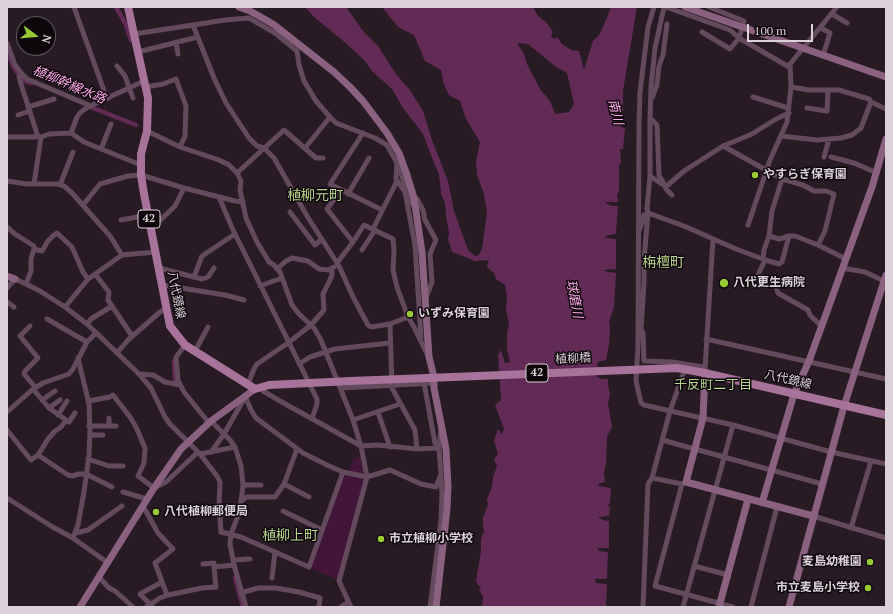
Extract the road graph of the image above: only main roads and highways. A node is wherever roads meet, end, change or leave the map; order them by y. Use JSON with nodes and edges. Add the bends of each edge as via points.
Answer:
{"nodes":[{"id":1,"x":128,"y":7,"type":"edge"},
{"id":2,"x":636,"y":368,"type":"joint"},
{"id":3,"x":258,"y":388,"type":"joint"},
{"id":4,"x":886,"y":415,"type":"edge"}],
"edges":[{"from":1,"to":3,"type":"main road","name":"八代鏡線","number":"42","via":[[148,98],[141,175],[170,326],[185,345]]},
{"from":2,"to":3,"type":"main road","name":"植柳橋","number":"42","bridge":true,"via":[[432,380],[351,381],[339,384],[309,382]]},
{"from":2,"to":4,"type":"main road","name":"八代鏡線","number":"42","via":[[705,370]]}]}
